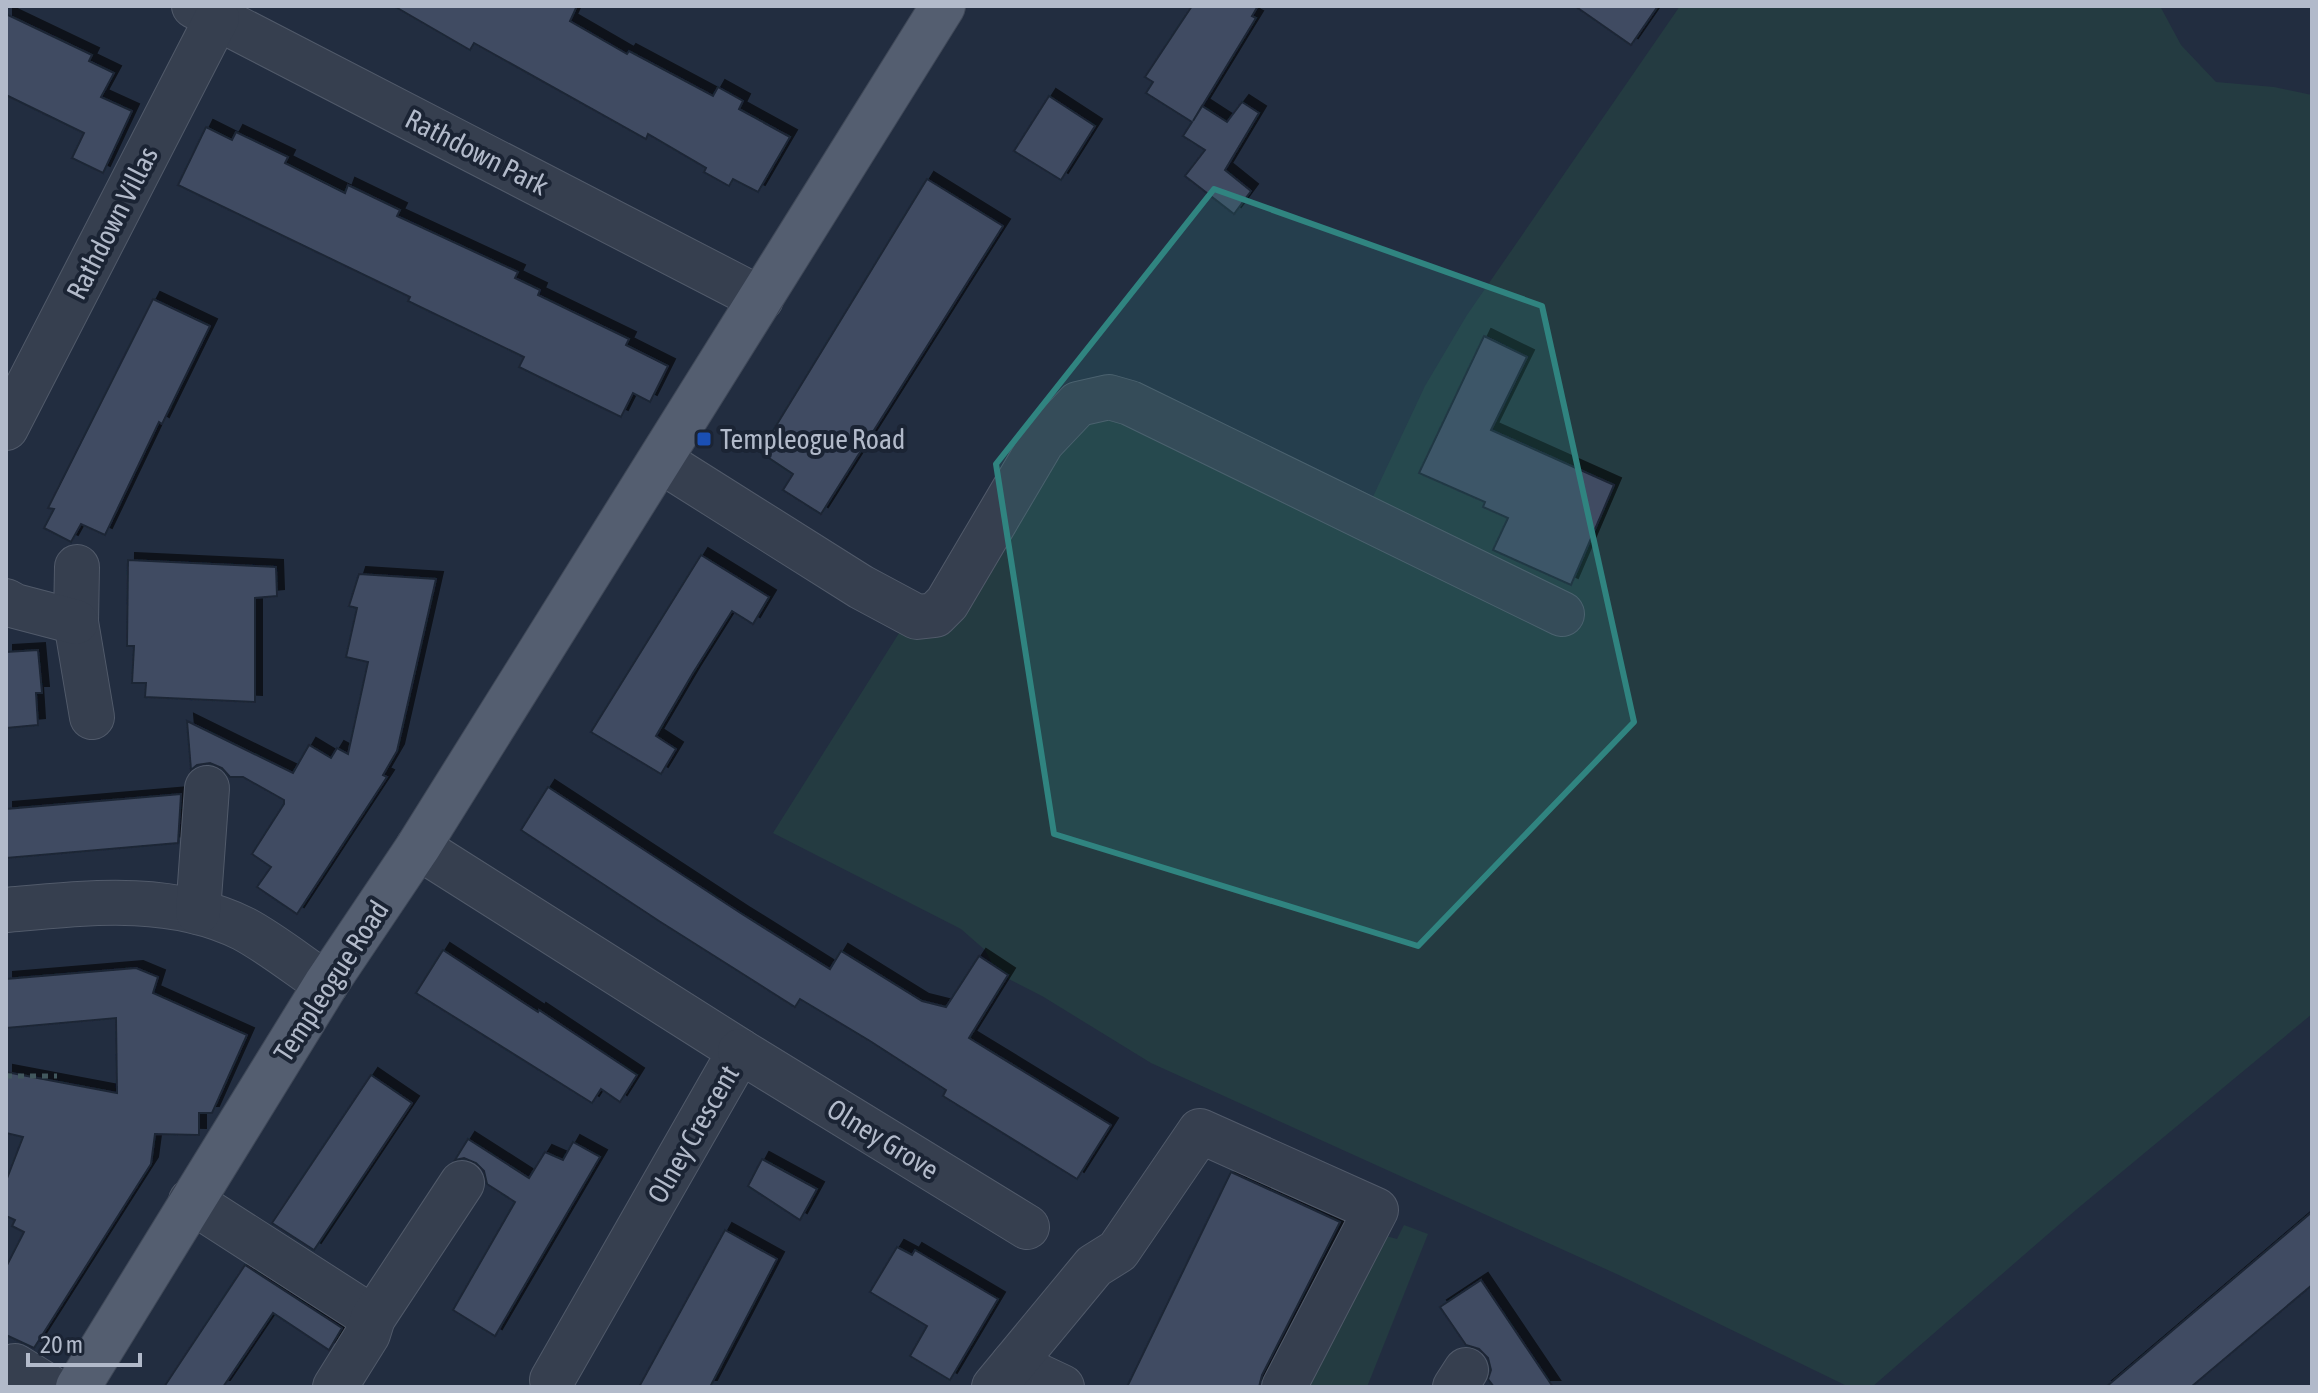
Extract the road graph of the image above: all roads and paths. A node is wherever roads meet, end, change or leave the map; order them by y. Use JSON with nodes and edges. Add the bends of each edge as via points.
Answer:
{"nodes":[{"id":1,"x":943,"y":6,"type":"edge"},
{"id":2,"x":206,"y":12,"type":"edge"},
{"id":3,"x":761,"y":299,"type":"junction"},
{"id":4,"x":6,"y":428,"type":"edge"},
{"id":5,"x":661,"y":461,"type":"junction"},
{"id":6,"x":77,"y":567,"type":"dead end"},
{"id":7,"x":6,"y":601,"type":"edge"},
{"id":8,"x":1562,"y":614,"type":"dead end"},
{"id":9,"x":76,"y":622,"type":"junction"},
{"id":10,"x":92,"y":717,"type":"dead end"},
{"id":11,"x":207,"y":788,"type":"dead end"},
{"id":12,"x":418,"y":847,"type":"junction"},
{"id":13,"x":6,"y":910,"type":"edge"},
{"id":14,"x":198,"y":912,"type":"junction"},
{"id":15,"x":326,"y":984,"type":"junction"},
{"id":16,"x":740,"y":1051,"type":"junction"},
{"id":17,"x":6,"y":1076,"type":"edge"},
{"id":18,"x":57,"y":1076,"type":"dead end"},
{"id":19,"x":462,"y":1183,"type":"dead end"},
{"id":20,"x":191,"y":1201,"type":"junction"},
{"id":21,"x":1027,"y":1227,"type":"dead end"},
{"id":22,"x":373,"y":1318,"type":"junction"},
{"id":23,"x":1004,"y":1375,"type":"edge"},
{"id":24,"x":552,"y":1380,"type":"dead end"},
{"id":25,"x":78,"y":1387,"type":"edge"},
{"id":26,"x":335,"y":1387,"type":"edge"},
{"id":27,"x":1062,"y":1387,"type":"edge"},
{"id":28,"x":1284,"y":1387,"type":"edge"}],
"edges":[{"from":1,"to":3,"type":"main road","name":"Templeogue Road"},
{"from":2,"to":3,"type":"street","name":"Rathdown Park"},
{"from":2,"to":4,"type":"street","name":"Rathdown Villas"},
{"from":3,"to":5,"type":"main road","name":"Templeogue Road"},
{"from":5,"to":8,"type":"street","via":[[861,587],[917,617],[935,615],[1042,442],[1078,404],[1109,397]]},
{"from":5,"to":12,"type":"main road","name":"Templeogue Road"},
{"from":6,"to":9,"type":"street"},
{"from":7,"to":9,"type":"street"},
{"from":9,"to":10,"type":"street"},
{"from":11,"to":14,"type":"street"},
{"from":12,"to":15,"type":"main road","name":"Templeogue Road"},
{"from":12,"to":16,"type":"street","name":"Olney Crescent"},
{"from":13,"to":14,"type":"street","via":[[97,902]]},
{"from":14,"to":15,"type":"street","via":[[244,929]]},
{"from":15,"to":20,"type":"main road","name":"Templeogue Road"},
{"from":16,"to":21,"type":"street","name":"Olney Grove"},
{"from":16,"to":24,"type":"street","name":"Olney Crescent"},
{"from":17,"to":18,"type":"path"},
{"from":19,"to":22,"type":"street"},
{"from":20,"to":22,"type":"street"},
{"from":20,"to":25,"type":"main road","name":"Templeogue Road"},
{"from":22,"to":26,"type":"street"},
{"from":23,"to":27,"type":"street"},
{"from":23,"to":28,"type":"street","via":[[1094,1266],[1118,1251],[1200,1131],[1376,1210]]}]}
